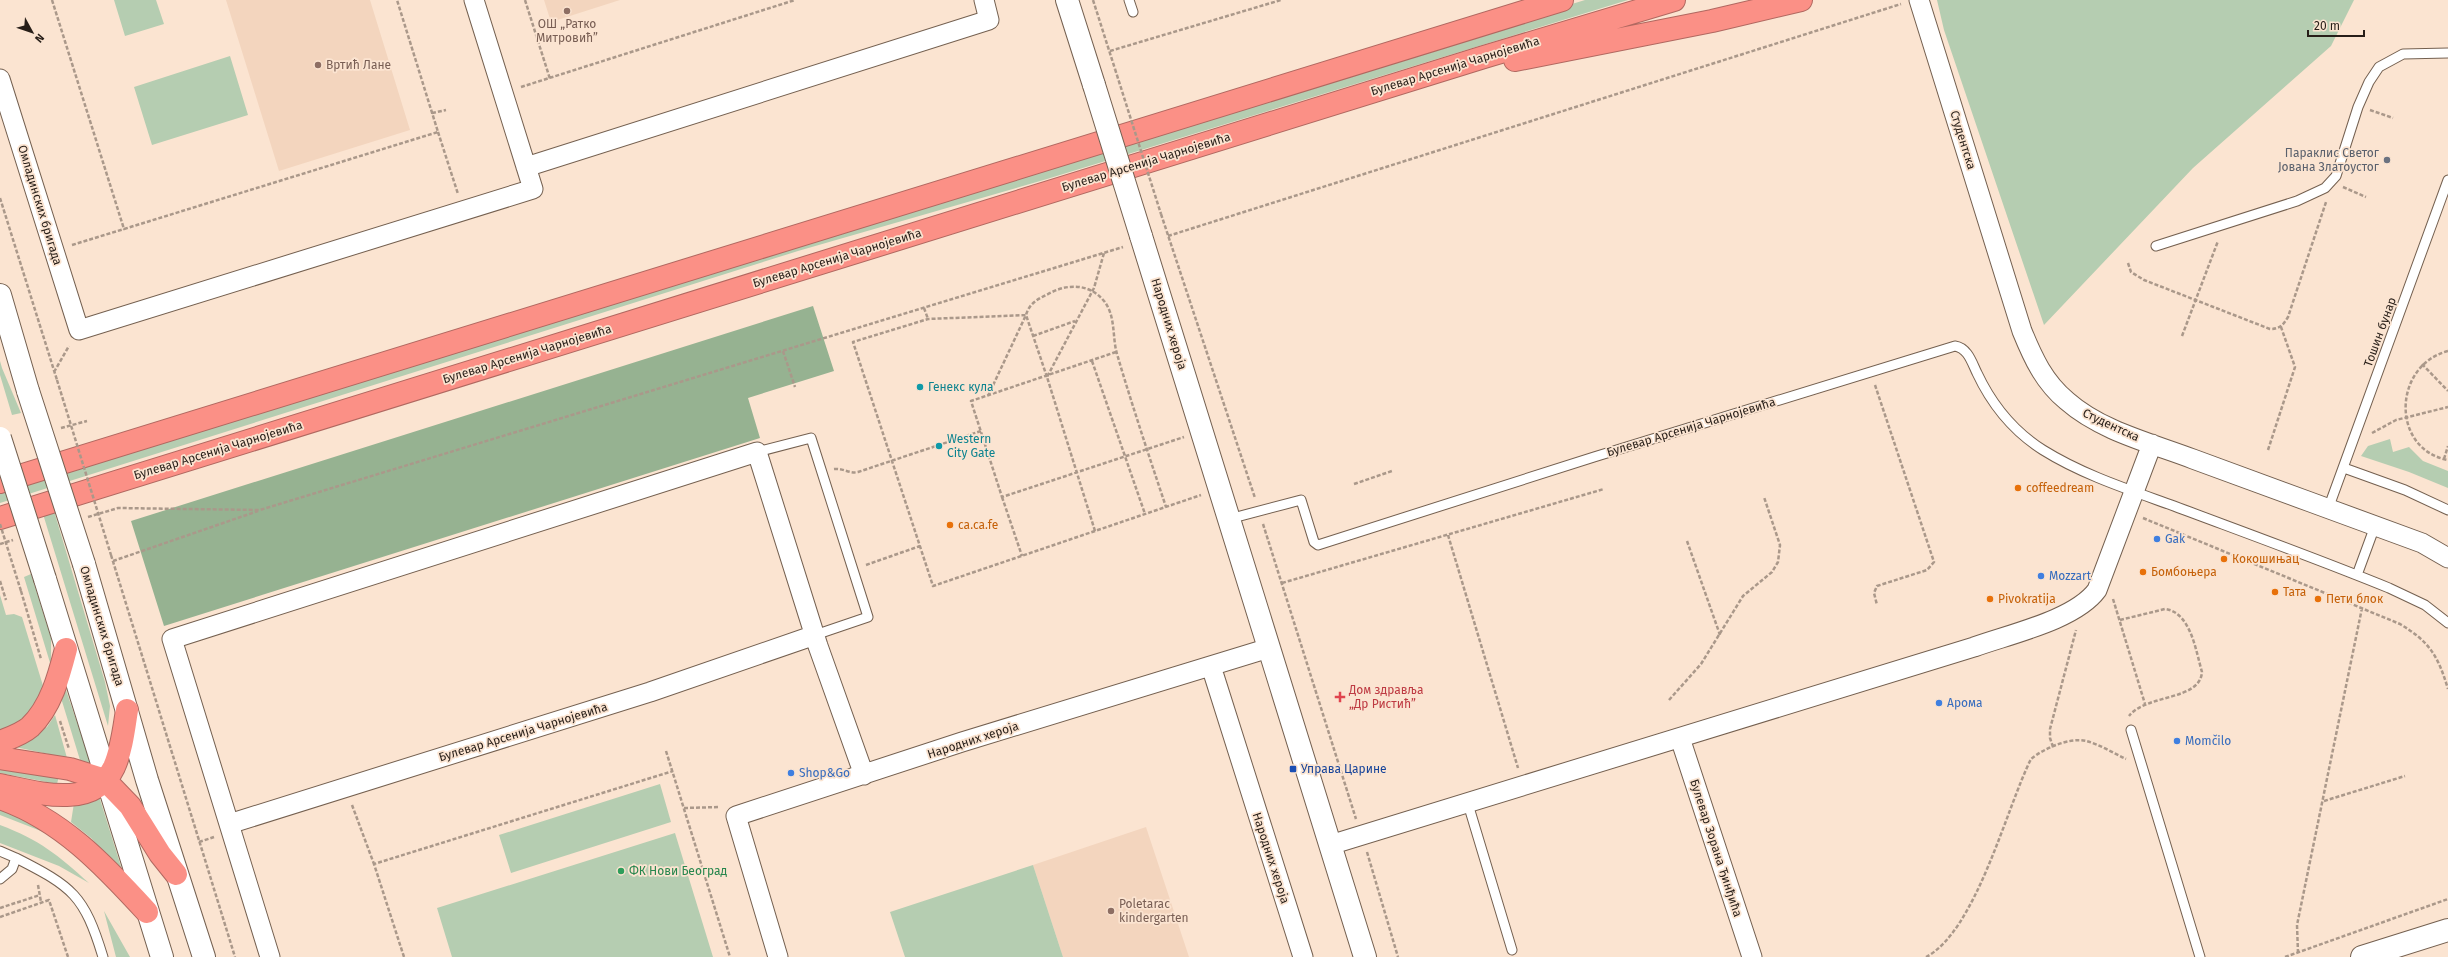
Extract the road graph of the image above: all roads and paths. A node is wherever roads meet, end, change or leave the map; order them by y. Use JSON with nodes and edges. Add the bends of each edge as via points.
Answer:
{"nodes":[{"id":1,"x":52,"y":0,"type":"edge"},
{"id":2,"x":397,"y":0,"type":"edge"},
{"id":3,"x":474,"y":0,"type":"edge"},
{"id":4,"x":525,"y":0,"type":"edge"},
{"id":5,"x":795,"y":0,"type":"edge"},
{"id":6,"x":984,"y":0,"type":"edge"},
{"id":7,"x":1067,"y":0,"type":"edge"},
{"id":8,"x":1094,"y":0,"type":"edge"},
{"id":9,"x":1129,"y":0,"type":"edge"},
{"id":10,"x":1282,"y":0,"type":"edge"},
{"id":11,"x":1510,"y":0,"type":"edge"},
{"id":12,"x":1562,"y":0,"type":"edge"},
{"id":13,"x":1674,"y":0,"type":"edge"},
{"id":14,"x":1801,"y":0,"type":"edge"},
{"id":15,"x":1913,"y":1,"type":"edge"},
{"id":16,"x":1133,"y":12,"type":"dead end"},
{"id":17,"x":1481,"y":24,"type":"junction"},
{"id":18,"x":1110,"y":51,"type":"junction"},
{"id":19,"x":2448,"y":54,"type":"edge"},
{"id":20,"x":1484,"y":57,"type":"junction"},
{"id":21,"x":550,"y":78,"type":"junction"},
{"id":22,"x":0,"y":79,"type":"edge"},
{"id":23,"x":504,"y":93,"type":"junction"},
{"id":24,"x":2358,"y":107,"type":"junction"},
{"id":25,"x":446,"y":110,"type":"dead end"},
{"id":26,"x":432,"y":113,"type":"junction"},
{"id":27,"x":2393,"y":118,"type":"dead end"},
{"id":28,"x":438,"y":132,"type":"junction"},
{"id":29,"x":526,"y":167,"type":"junction"},
{"id":30,"x":2448,"y":180,"type":"edge"},
{"id":31,"x":2332,"y":183,"type":"junction"},
{"id":32,"x":2366,"y":197,"type":"dead end"},
{"id":33,"x":0,"y":198,"type":"edge"},
{"id":34,"x":463,"y":211,"type":"junction"},
{"id":35,"x":2225,"y":223,"type":"junction"},
{"id":36,"x":124,"y":229,"type":"junction"},
{"id":37,"x":1168,"y":236,"type":"junction"},
{"id":38,"x":1132,"y":241,"type":"junction"},
{"id":39,"x":2156,"y":246,"type":"dead end"},
{"id":40,"x":54,"y":251,"type":"junction"},
{"id":41,"x":1105,"y":253,"type":"junction"},
{"id":42,"x":2128,"y":263,"type":"dead end"},
{"id":43,"x":1092,"y":291,"type":"junction"},
{"id":44,"x":0,"y":295,"type":"edge"},
{"id":45,"x":2195,"y":300,"type":"junction"},
{"id":46,"x":924,"y":308,"type":"junction"},
{"id":47,"x":1026,"y":315,"type":"junction"},
{"id":48,"x":928,"y":319,"type":"junction"},
{"id":49,"x":1076,"y":321,"type":"junction"},
{"id":50,"x":2281,"y":327,"type":"junction"},
{"id":51,"x":79,"y":330,"type":"junction"},
{"id":52,"x":1033,"y":336,"type":"junction"},
{"id":53,"x":2182,"y":336,"type":"dead end"},
{"id":54,"x":783,"y":351,"type":"junction"},
{"id":55,"x":2448,"y":351,"type":"edge"},
{"id":56,"x":1116,"y":352,"type":"junction"},
{"id":57,"x":1092,"y":361,"type":"junction"},
{"id":58,"x":2422,"y":364,"type":"junction"},
{"id":59,"x":54,"y":372,"type":"junction"},
{"id":60,"x":1872,"y":373,"type":"junction"},
{"id":61,"x":1046,"y":377,"type":"junction"},
{"id":62,"x":795,"y":387,"type":"dead end"},
{"id":63,"x":2448,"y":391,"type":"edge"},
{"id":64,"x":988,"y":396,"type":"junction"},
{"id":65,"x":2448,"y":407,"type":"edge"},
{"id":66,"x":2406,"y":418,"type":"junction"},
{"id":67,"x":981,"y":431,"type":"junction"},
{"id":68,"x":1190,"y":436,"type":"dead end"},
{"id":69,"x":2369,"y":437,"type":"dead end"},
{"id":70,"x":0,"y":438,"type":"edge"},
{"id":71,"x":2152,"y":444,"type":"junction"},
{"id":72,"x":2448,"y":446,"type":"edge"},
{"id":73,"x":1147,"y":449,"type":"junction"},
{"id":74,"x":2268,"y":450,"type":"dead end"},
{"id":75,"x":757,"y":452,"type":"junction"},
{"id":76,"x":1125,"y":456,"type":"junction"},
{"id":77,"x":2444,"y":459,"type":"junction"},
{"id":78,"x":2448,"y":460,"type":"edge"},
{"id":79,"x":892,"y":461,"type":"junction"},
{"id":80,"x":840,"y":468,"type":"dead end"},
{"id":81,"x":2344,"y":468,"type":"junction"},
{"id":82,"x":1392,"y":471,"type":"dead end"},
{"id":83,"x":1075,"y":472,"type":"junction"},
{"id":84,"x":0,"y":482,"type":"edge"},
{"id":85,"x":1354,"y":484,"type":"dead end"},
{"id":86,"x":1604,"y":489,"type":"dead end"},
{"id":87,"x":2134,"y":491,"type":"junction"},
{"id":88,"x":1202,"y":495,"type":"dead end"},
{"id":89,"x":1002,"y":497,"type":"junction"},
{"id":90,"x":1764,"y":497,"type":"dead end"},
{"id":91,"x":1166,"y":507,"type":"junction"},
{"id":92,"x":2328,"y":509,"type":"junction"},
{"id":93,"x":260,"y":510,"type":"junction"},
{"id":94,"x":2448,"y":510,"type":"edge"},
{"id":95,"x":2125,"y":511,"type":"junction"},
{"id":96,"x":1259,"y":512,"type":"junction"},
{"id":97,"x":1145,"y":514,"type":"junction"},
{"id":98,"x":0,"y":518,"type":"edge"},
{"id":99,"x":81,"y":519,"type":"dead end"},
{"id":100,"x":1229,"y":519,"type":"junction"},
{"id":101,"x":0,"y":524,"type":"edge"},
{"id":102,"x":2375,"y":526,"type":"junction"},
{"id":103,"x":1095,"y":531,"type":"junction"},
{"id":104,"x":1448,"y":535,"type":"junction"},
{"id":105,"x":15,"y":539,"type":"dead end"},
{"id":106,"x":1687,"y":541,"type":"dead end"},
{"id":107,"x":0,"y":544,"type":"edge"},
{"id":108,"x":920,"y":546,"type":"junction"},
{"id":109,"x":1022,"y":556,"type":"junction"},
{"id":110,"x":2448,"y":558,"type":"edge"},
{"id":111,"x":880,"y":560,"type":"dead end"},
{"id":112,"x":113,"y":561,"type":"junction"},
{"id":113,"x":2357,"y":575,"type":"junction"},
{"id":114,"x":0,"y":581,"type":"edge"},
{"id":115,"x":1282,"y":583,"type":"junction"},
{"id":116,"x":2097,"y":590,"type":"junction"},
{"id":117,"x":6,"y":600,"type":"dead end"},
{"id":118,"x":1878,"y":605,"type":"dead end"},
{"id":119,"x":2082,"y":606,"type":"junction"},
{"id":120,"x":2362,"y":608,"type":"junction"},
{"id":121,"x":2120,"y":620,"type":"junction"},
{"id":122,"x":2448,"y":623,"type":"edge"},
{"id":123,"x":815,"y":635,"type":"junction"},
{"id":124,"x":1720,"y":635,"type":"junction"},
{"id":125,"x":1269,"y":648,"type":"junction"},
{"id":126,"x":66,"y":649,"type":"junction"},
{"id":127,"x":43,"y":664,"type":"dead end"},
{"id":128,"x":1211,"y":666,"type":"junction"},
{"id":129,"x":2448,"y":689,"type":"edge"},
{"id":130,"x":1669,"y":700,"type":"dead end"},
{"id":131,"x":127,"y":710,"type":"junction"},
{"id":132,"x":58,"y":713,"type":"dead end"},
{"id":133,"x":2131,"y":730,"type":"dead end"},
{"id":134,"x":1680,"y":738,"type":"junction"},
{"id":135,"x":0,"y":742,"type":"edge"},
{"id":136,"x":2053,"y":747,"type":"junction"},
{"id":137,"x":666,"y":750,"type":"dead end"},
{"id":138,"x":71,"y":755,"type":"dead end"},
{"id":139,"x":0,"y":758,"type":"edge"},
{"id":140,"x":2143,"y":769,"type":"junction"},
{"id":141,"x":673,"y":770,"type":"junction"},
{"id":142,"x":864,"y":776,"type":"junction"},
{"id":143,"x":2405,"y":776,"type":"dead end"},
{"id":144,"x":105,"y":780,"type":"junction"},
{"id":145,"x":0,"y":785,"type":"edge"},
{"id":146,"x":1524,"y":786,"type":"junction"},
{"id":147,"x":0,"y":798,"type":"edge"},
{"id":148,"x":2324,"y":802,"type":"junction"},
{"id":149,"x":351,"y":803,"type":"dead end"},
{"id":150,"x":1468,"y":804,"type":"junction"},
{"id":151,"x":229,"y":824,"type":"junction"},
{"id":152,"x":1361,"y":835,"type":"junction"},
{"id":153,"x":1330,"y":845,"type":"junction"},
{"id":154,"x":0,"y":851,"type":"edge"},
{"id":155,"x":16,"y":858,"type":"junction"},
{"id":156,"x":374,"y":864,"type":"junction"},
{"id":157,"x":176,"y":874,"type":"junction"},
{"id":158,"x":0,"y":879,"type":"edge"},
{"id":159,"x":40,"y":895,"type":"dead end"},
{"id":160,"x":2448,"y":899,"type":"edge"},
{"id":161,"x":0,"y":908,"type":"edge"},
{"id":162,"x":147,"y":912,"type":"junction"},
{"id":163,"x":0,"y":917,"type":"edge"},
{"id":164,"x":2448,"y":930,"type":"edge"},
{"id":165,"x":1512,"y":950,"type":"dead end"},
{"id":166,"x":2298,"y":953,"type":"junction"},
{"id":167,"x":68,"y":957,"type":"edge"},
{"id":168,"x":103,"y":957,"type":"edge"},
{"id":169,"x":162,"y":957,"type":"edge"},
{"id":170,"x":204,"y":957,"type":"edge"},
{"id":171,"x":235,"y":957,"type":"edge"},
{"id":172,"x":270,"y":957,"type":"edge"},
{"id":173,"x":404,"y":957,"type":"edge"},
{"id":174,"x":730,"y":957,"type":"edge"},
{"id":175,"x":778,"y":957,"type":"edge"},
{"id":176,"x":1303,"y":957,"type":"edge"},
{"id":177,"x":1365,"y":957,"type":"edge"},
{"id":178,"x":1398,"y":957,"type":"edge"},
{"id":179,"x":1752,"y":957,"type":"edge"},
{"id":180,"x":1926,"y":957,"type":"edge"},
{"id":181,"x":2200,"y":957,"type":"edge"},
{"id":182,"x":2285,"y":957,"type":"edge"},
{"id":183,"x":2362,"y":957,"type":"edge"}],
"edges":[{"from":1,"to":36,"type":"path"},
{"from":2,"to":26,"type":"path"},
{"from":3,"to":23,"type":"street"},
{"from":4,"to":21,"type":"path"},
{"from":5,"to":21,"type":"path"},
{"from":6,"to":29,"type":"street","via":[[989,20]]},
{"from":7,"to":38,"type":"main road","name":"Народних хероја","bridge":true,"via":[[1094,85]]},
{"from":8,"to":18,"type":"path"},
{"from":9,"to":16,"type":"lane"},
{"from":10,"to":18,"type":"path"},
{"from":11,"to":17,"type":"highway"},
{"from":12,"to":17,"type":"highway"},
{"from":13,"to":20,"type":"highway","name":"Булевар Арсенија Чарнојевића"},
{"from":14,"to":20,"type":"highway","via":[[1712,21],[1519,60]]},
{"from":15,"to":37,"type":"path"},
{"from":15,"to":71,"type":"street","name":"Студентска","via":[[2022,331],[2038,367],[2055,390],[2082,412],[2096,421]]},
{"from":17,"to":84,"type":"highway"},
{"from":18,"to":37,"type":"path","bridge":true},
{"from":19,"to":24,"type":"lane","via":[[2403,54],[2393,57],[2379,67]]},
{"from":20,"to":98,"type":"highway","name":"Булевар Арсенија Чарнојевића"},
{"from":21,"to":23,"type":"path"},
{"from":22,"to":40,"type":"street","name":"Омладинских бригада"},
{"from":23,"to":29,"type":"street"},
{"from":24,"to":27,"type":"path"},
{"from":24,"to":31,"type":"lane"},
{"from":25,"to":26,"type":"path"},
{"from":26,"to":28,"type":"path"},
{"from":28,"to":34,"type":"path"},
{"from":28,"to":36,"type":"path"},
{"from":29,"to":34,"type":"street","via":[[533,189]]},
{"from":30,"to":81,"type":"lane","name":"Тошин бунар"},
{"from":31,"to":32,"type":"path"},
{"from":31,"to":35,"type":"lane","via":[[2297,201]]},
{"from":31,"to":50,"type":"path","via":[[2288,317]]},
{"from":33,"to":59,"type":"path"},
{"from":34,"to":51,"type":"street"},
{"from":35,"to":39,"type":"lane"},
{"from":35,"to":45,"type":"path"},
{"from":36,"to":40,"type":"path"},
{"from":37,"to":96,"type":"path"},
{"from":38,"to":41,"type":"path"},
{"from":38,"to":100,"type":"main road","name":"Народних хероја"},
{"from":40,"to":51,"type":"street","name":"Омладинских бригада"},
{"from":41,"to":43,"type":"path"},
{"from":41,"to":46,"type":"path"},
{"from":42,"to":45,"type":"path","via":[[2131,272],[2144,280]]},
{"from":43,"to":47,"type":"path","via":[[1072,286],[1061,288],[1031,303]]},
{"from":43,"to":49,"type":"path"},
{"from":43,"to":56,"type":"path","via":[[1104,300],[1110,311]]},
{"from":44,"to":131,"type":"main road","name":"Омладинских бригада","bridge":true},
{"from":45,"to":50,"type":"path","via":[[2270,329]]},
{"from":45,"to":53,"type":"path"},
{"from":46,"to":48,"type":"path"},
{"from":46,"to":54,"type":"path"},
{"from":47,"to":48,"type":"path"},
{"from":47,"to":52,"type":"path"},
{"from":47,"to":64,"type":"path"},
{"from":48,"to":79,"type":"path","via":[[853,342]]},
{"from":49,"to":52,"type":"path"},
{"from":49,"to":61,"type":"path"},
{"from":50,"to":74,"type":"path","via":[[2295,367]]},
{"from":51,"to":59,"type":"path"},
{"from":52,"to":61,"type":"path"},
{"from":54,"to":62,"type":"path"},
{"from":54,"to":93,"type":"path"},
{"from":55,"to":58,"type":"path","via":[[2438,353]]},
{"from":56,"to":57,"type":"path"},
{"from":56,"to":73,"type":"path"},
{"from":57,"to":61,"type":"path"},
{"from":57,"to":76,"type":"path"},
{"from":58,"to":63,"type":"path"},
{"from":58,"to":66,"type":"path","via":[[2411,380],[2405,398]]},
{"from":59,"to":112,"type":"path","bridge":true},
{"from":60,"to":87,"type":"lane","name":"Булевар Арсенија Чарнојевића","via":[[1950,346],[1960,347],[1971,359],[1994,404],[2009,423],[2032,443],[2076,468]]},
{"from":60,"to":96,"type":"lane","name":"Булевар Арсенија Чарнојевића","via":[[1594,457],[1318,545],[1314,542],[1301,500]]},
{"from":60,"to":118,"type":"path","via":[[1934,562],[1927,570],[1877,586],[1874,593]]},
{"from":61,"to":64,"type":"path"},
{"from":61,"to":83,"type":"path"},
{"from":64,"to":67,"type":"path","via":[[971,401]]},
{"from":65,"to":66,"type":"path"},
{"from":66,"to":69,"type":"path","via":[[2386,424]]},
{"from":66,"to":77,"type":"path","via":[[2413,436],[2426,450]]},
{"from":67,"to":79,"type":"path"},
{"from":67,"to":89,"type":"path"},
{"from":68,"to":73,"type":"path"},
{"from":70,"to":126,"type":"main road","bridge":true},
{"from":71,"to":87,"type":"street"},
{"from":71,"to":92,"type":"street","name":"Студентска"},
{"from":72,"to":77,"type":"path"},
{"from":73,"to":76,"type":"path"},
{"from":73,"to":91,"type":"path"},
{"from":75,"to":123,"type":"street"},
{"from":75,"to":123,"type":"lane","via":[[811,438],[868,617]]},
{"from":75,"to":151,"type":"street","via":[[172,639]]},
{"from":76,"to":83,"type":"path"},
{"from":76,"to":97,"type":"path"},
{"from":77,"to":78,"type":"path"},
{"from":79,"to":80,"type":"path","via":[[854,473]]},
{"from":79,"to":108,"type":"path"},
{"from":81,"to":92,"type":"lane","name":"Тошин бунар"},
{"from":81,"to":94,"type":"lane","via":[[2405,490]]},
{"from":82,"to":85,"type":"path"},
{"from":83,"to":89,"type":"path"},
{"from":83,"to":103,"type":"path"},
{"from":86,"to":104,"type":"path"},
{"from":87,"to":95,"type":"street"},
{"from":87,"to":113,"type":"lane"},
{"from":88,"to":91,"type":"path"},
{"from":89,"to":109,"type":"path"},
{"from":90,"to":124,"type":"path","via":[[1780,545],[1778,562],[1772,572],[1743,596]]},
{"from":91,"to":97,"type":"path"},
{"from":92,"to":102,"type":"street","name":"Студентска"},
{"from":93,"to":99,"type":"path","via":[[118,508]]},
{"from":93,"to":112,"type":"path"},
{"from":95,"to":116,"type":"street"},
{"from":95,"to":120,"type":"path"},
{"from":96,"to":100,"type":"lane","name":"Булевар Арсенија Чарнојевића"},
{"from":96,"to":115,"type":"path"},
{"from":97,"to":103,"type":"path"},
{"from":100,"to":125,"type":"main road","name":"Народних хероја"},
{"from":101,"to":127,"type":"path","bridge":true},
{"from":102,"to":110,"type":"street","name":"Студентска","via":[[2422,543]]},
{"from":102,"to":113,"type":"lane"},
{"from":103,"to":109,"type":"path"},
{"from":104,"to":115,"type":"path"},
{"from":104,"to":146,"type":"path"},
{"from":105,"to":107,"type":"path"},
{"from":106,"to":124,"type":"path"},
{"from":108,"to":109,"type":"path","via":[[933,586]]},
{"from":108,"to":111,"type":"path"},
{"from":112,"to":171,"type":"path"},
{"from":113,"to":122,"type":"lane","via":[[2410,597]]},
{"from":114,"to":117,"type":"path"},
{"from":115,"to":152,"type":"path"},
{"from":116,"to":119,"type":"street"},
{"from":116,"to":121,"type":"path","via":[[2113,598]]},
{"from":119,"to":134,"type":"street","via":[[1974,647]]},
{"from":119,"to":136,"type":"path","via":[[2050,728]]},
{"from":120,"to":129,"type":"path","via":[[2400,624],[2420,638],[2439,660]]},
{"from":120,"to":148,"type":"path"},
{"from":121,"to":121,"type":"path","via":[[2144,704],[2187,692],[2198,685],[2202,672],[2182,617],[2165,609]]},
{"from":123,"to":142,"type":"street"},
{"from":123,"to":151,"type":"street","name":"Булевар Арсенија Чарнојевића","via":[[642,695]]},
{"from":124,"to":130,"type":"path","via":[[1701,664]]},
{"from":125,"to":128,"type":"street","name":"Народних хероја"},
{"from":125,"to":153,"type":"main road","name":"Народних хероја"},
{"from":126,"to":135,"type":"highway","via":[[56,683],[42,711],[30,727]]},
{"from":126,"to":144,"type":"main road"},
{"from":128,"to":142,"type":"street","name":"Народних хероја","via":[[962,742]]},
{"from":128,"to":176,"type":"street","name":"Народних хероја"},
{"from":131,"to":144,"type":"highway","via":[[118,756]]},
{"from":131,"to":157,"type":"main road","name":"Омладинских бригада"},
{"from":132,"to":138,"type":"path"},
{"from":133,"to":140,"type":"lane"},
{"from":134,"to":146,"type":"street"},
{"from":134,"to":179,"type":"street","name":"Булевар Зорана Ђинђића"},
{"from":136,"to":140,"type":"path","via":[[2078,740],[2087,741]]},
{"from":136,"to":180,"type":"path","via":[[2038,752],[2030,759],[1970,904],[1953,931]]},
{"from":137,"to":141,"type":"path"},
{"from":139,"to":144,"type":"highway","via":[[70,768]]},
{"from":140,"to":181,"type":"lane"},
{"from":141,"to":156,"type":"path"},
{"from":141,"to":174,"type":"path"},
{"from":142,"to":175,"type":"street","name":"Народних хероја","via":[[736,816]]},
{"from":143,"to":148,"type":"path"},
{"from":144,"to":145,"type":"highway","via":[[85,792],[65,795],[38,794]]},
{"from":144,"to":157,"type":"highway","via":[[130,806],[160,854]]},
{"from":144,"to":162,"type":"main road"},
{"from":146,"to":150,"type":"street"},
{"from":147,"to":162,"type":"highway","via":[[37,814],[62,829]]},
{"from":148,"to":166,"type":"path","via":[[2298,925]]},
{"from":149,"to":156,"type":"path"},
{"from":150,"to":152,"type":"street"},
{"from":150,"to":165,"type":"lane"},
{"from":151,"to":172,"type":"street"},
{"from":152,"to":153,"type":"street"},
{"from":152,"to":178,"type":"path"},
{"from":153,"to":177,"type":"main road","name":"Народних хероја"},
{"from":154,"to":155,"type":"lane"},
{"from":155,"to":158,"type":"lane","via":[[12,869]]},
{"from":155,"to":168,"type":"lane","via":[[60,882],[83,904],[95,929]]},
{"from":156,"to":173,"type":"path"},
{"from":157,"to":170,"type":"main road","name":"Омладинских бригада"},
{"from":159,"to":161,"type":"path"},
{"from":160,"to":166,"type":"path"},
{"from":162,"to":169,"type":"main road"},
{"from":163,"to":167,"type":"path","via":[[49,900]]},
{"from":164,"to":183,"type":"main road"},
{"from":166,"to":182,"type":"path"}]}
